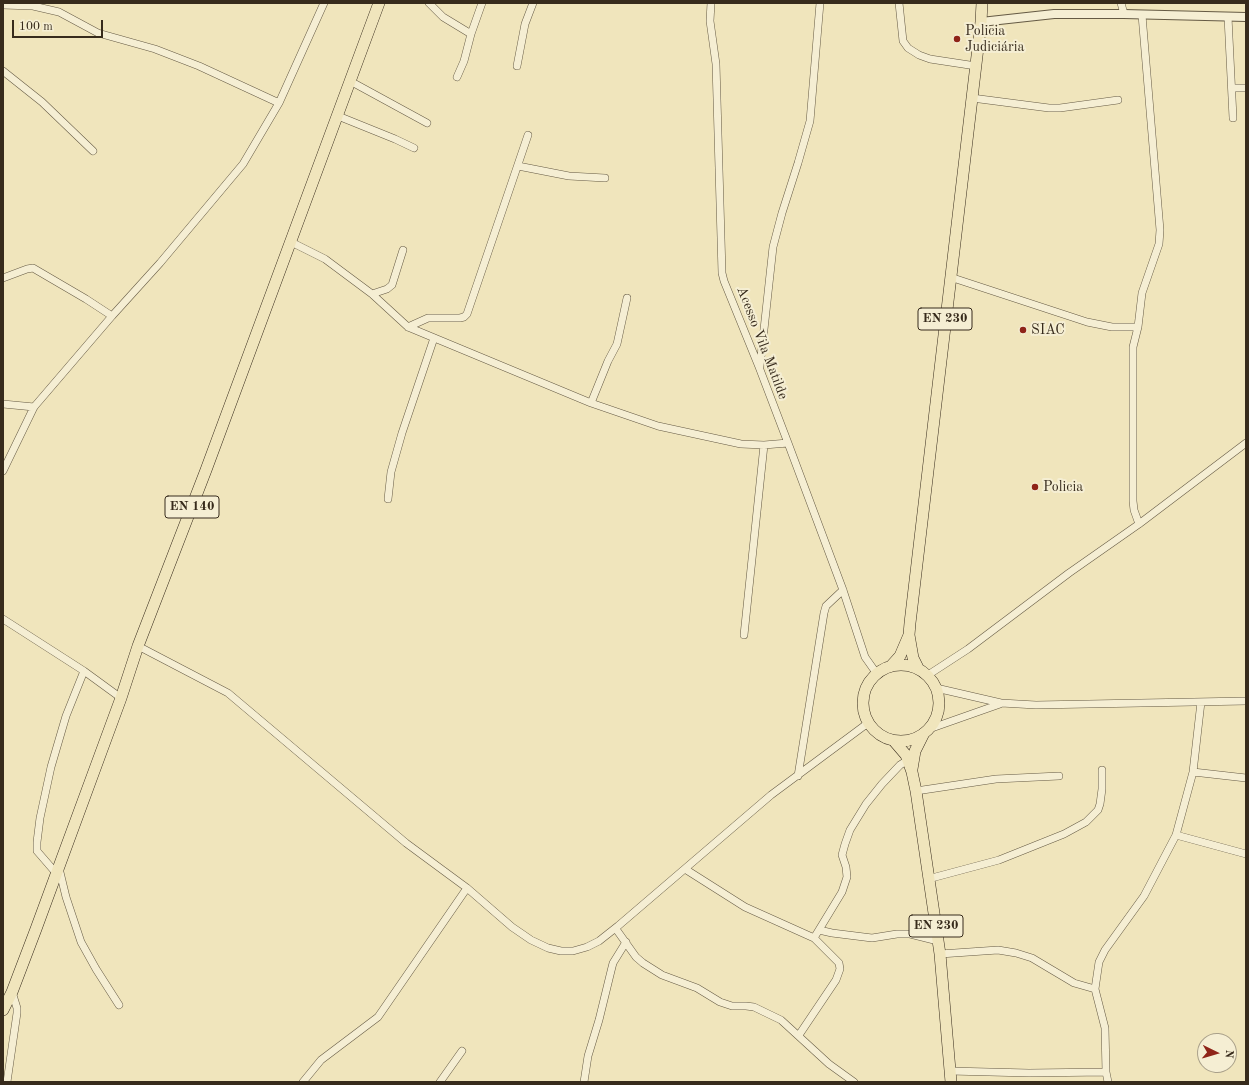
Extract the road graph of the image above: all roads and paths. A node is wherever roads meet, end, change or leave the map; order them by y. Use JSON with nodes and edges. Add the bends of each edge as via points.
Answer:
{"nodes":[{"id":1,"x":324,"y":3,"type":"edge"},
{"id":2,"x":379,"y":3,"type":"edge"},
{"id":3,"x":430,"y":3,"type":"edge"},
{"id":4,"x":482,"y":3,"type":"edge"},
{"id":5,"x":532,"y":3,"type":"edge"},
{"id":6,"x":711,"y":3,"type":"edge"},
{"id":7,"x":820,"y":3,"type":"edge"},
{"id":8,"x":899,"y":3,"type":"edge"},
{"id":9,"x":982,"y":3,"type":"edge"},
{"id":10,"x":1121,"y":3,"type":"edge"},
{"id":11,"x":3,"y":5,"type":"edge"},
{"id":12,"x":1124,"y":14,"type":"junction"},
{"id":13,"x":1142,"y":15,"type":"junction"},
{"id":14,"x":1228,"y":17,"type":"junction"},
{"id":15,"x":1246,"y":17,"type":"edge"},
{"id":16,"x":981,"y":22,"type":"junction"},
{"id":17,"x":471,"y":34,"type":"junction"},
{"id":18,"x":517,"y":66,"type":"dead end"},
{"id":19,"x":976,"y":66,"type":"junction"},
{"id":20,"x":3,"y":71,"type":"edge"},
{"id":21,"x":457,"y":77,"type":"dead end"},
{"id":22,"x":350,"y":82,"type":"junction"},
{"id":23,"x":1232,"y":88,"type":"junction"},
{"id":24,"x":1246,"y":88,"type":"edge"},
{"id":25,"x":972,"y":98,"type":"junction"},
{"id":26,"x":1118,"y":100,"type":"dead end"},
{"id":27,"x":279,"y":103,"type":"junction"},
{"id":28,"x":338,"y":116,"type":"junction"},
{"id":29,"x":1233,"y":118,"type":"dead end"},
{"id":30,"x":427,"y":123,"type":"dead end"},
{"id":31,"x":528,"y":135,"type":"dead end"},
{"id":32,"x":414,"y":148,"type":"dead end"},
{"id":33,"x":93,"y":151,"type":"dead end"},
{"id":34,"x":518,"y":166,"type":"junction"},
{"id":35,"x":605,"y":178,"type":"dead end"},
{"id":36,"x":291,"y":242,"type":"junction"},
{"id":37,"x":403,"y":250,"type":"dead end"},
{"id":38,"x":950,"y":277,"type":"junction"},
{"id":39,"x":3,"y":278,"type":"edge"},
{"id":40,"x":372,"y":294,"type":"junction"},
{"id":41,"x":627,"y":298,"type":"dead end"},
{"id":42,"x":112,"y":316,"type":"junction"},
{"id":43,"x":408,"y":327,"type":"junction"},
{"id":44,"x":1138,"y":327,"type":"junction"},
{"id":45,"x":434,"y":338,"type":"junction"},
{"id":46,"x":760,"y":367,"type":"junction"},
{"id":47,"x":591,"y":403,"type":"junction"},
{"id":48,"x":3,"y":404,"type":"edge"},
{"id":49,"x":34,"y":407,"type":"junction"},
{"id":50,"x":788,"y":443,"type":"junction"},
{"id":51,"x":1246,"y":443,"type":"edge"},
{"id":52,"x":764,"y":445,"type":"junction"},
{"id":53,"x":3,"y":470,"type":"edge"},
{"id":54,"x":388,"y":499,"type":"dead end"},
{"id":55,"x":1140,"y":524,"type":"junction"},
{"id":56,"x":843,"y":590,"type":"junction"},
{"id":57,"x":3,"y":619,"type":"edge"},
{"id":58,"x":744,"y":635,"type":"dead end"},
{"id":59,"x":909,"y":635,"type":"junction"},
{"id":60,"x":138,"y":646,"type":"junction"},
{"id":61,"x":891,"y":666,"type":"junction"},
{"id":62,"x":918,"y":668,"type":"junction"},
{"id":63,"x":84,"y":671,"type":"junction"},
{"id":64,"x":877,"y":674,"type":"junction"},
{"id":65,"x":928,"y":676,"type":"junction"},
{"id":66,"x":936,"y":688,"type":"junction"},
{"id":67,"x":120,"y":698,"type":"junction"},
{"id":68,"x":1246,"y":701,"type":"edge"},
{"id":69,"x":1201,"y":702,"type":"junction"},
{"id":70,"x":1001,"y":703,"type":"junction"},
{"id":71,"x":868,"y":723,"type":"junction"},
{"id":72,"x":927,"y":731,"type":"junction"},
{"id":73,"x":894,"y":741,"type":"junction"},
{"id":74,"x":908,"y":760,"type":"junction"},
{"id":75,"x":1102,"y":770,"type":"dead end"},
{"id":76,"x":912,"y":772,"type":"junction"},
{"id":77,"x":1193,"y":772,"type":"junction"},
{"id":78,"x":798,"y":776,"type":"junction"},
{"id":79,"x":1059,"y":776,"type":"dead end"},
{"id":80,"x":1246,"y":778,"type":"edge"},
{"id":81,"x":916,"y":791,"type":"junction"},
{"id":82,"x":1176,"y":835,"type":"junction"},
{"id":83,"x":1246,"y":854,"type":"edge"},
{"id":84,"x":57,"y":869,"type":"junction"},
{"id":85,"x":685,"y":869,"type":"junction"},
{"id":86,"x":928,"y":879,"type":"junction"},
{"id":87,"x":467,"y":888,"type":"junction"},
{"id":88,"x":616,"y":928,"type":"junction"},
{"id":89,"x":819,"y":930,"type":"junction"},
{"id":90,"x":814,"y":938,"type":"junction"},
{"id":91,"x":938,"y":941,"type":"junction"},
{"id":92,"x":626,"y":942,"type":"junction"},
{"id":93,"x":940,"y":954,"type":"junction"},
{"id":94,"x":1095,"y":988,"type":"junction"},
{"id":95,"x":12,"y":992,"type":"junction"},
{"id":96,"x":119,"y":1005,"type":"dead end"},
{"id":97,"x":3,"y":1010,"type":"edge"},
{"id":98,"x":799,"y":1035,"type":"junction"},
{"id":99,"x":462,"y":1051,"type":"dead end"},
{"id":100,"x":1106,"y":1072,"type":"junction"},
{"id":101,"x":951,"y":1077,"type":"edge"},
{"id":102,"x":6,"y":1082,"type":"edge"},
{"id":103,"x":303,"y":1082,"type":"edge"},
{"id":104,"x":440,"y":1082,"type":"edge"},
{"id":105,"x":584,"y":1082,"type":"edge"},
{"id":106,"x":854,"y":1082,"type":"edge"},
{"id":107,"x":1108,"y":1082,"type":"edge"}],
"edges":[{"from":1,"to":27,"type":"street"},
{"from":2,"to":22,"type":"main road","number":"EN 140"},
{"from":3,"to":17,"type":"street","via":[[443,17]]},
{"from":4,"to":17,"type":"street"},
{"from":5,"to":18,"type":"street"},
{"from":6,"to":46,"type":"street","name":"Acesso Vila Matilde","via":[[710,21],[716,64],[722,273]]},
{"from":7,"to":46,"type":"street","via":[[810,122],[773,247]]},
{"from":8,"to":19,"type":"street","via":[[902,35],[908,48],[930,59]]},
{"from":9,"to":16,"type":"main road","number":"EN 230"},
{"from":10,"to":12,"type":"street"},
{"from":11,"to":27,"type":"street","via":[[32,6],[59,12],[98,33],[155,49],[199,66]]},
{"from":12,"to":13,"type":"street"},
{"from":12,"to":16,"type":"street","via":[[1054,14]]},
{"from":13,"to":14,"type":"street"},
{"from":13,"to":44,"type":"street","via":[[1160,230],[1159,244],[1142,293]]},
{"from":14,"to":15,"type":"street"},
{"from":14,"to":23,"type":"street"},
{"from":16,"to":19,"type":"main road","number":"EN 230"},
{"from":17,"to":21,"type":"street"},
{"from":19,"to":25,"type":"main road","number":"EN 230"},
{"from":20,"to":33,"type":"street","via":[[42,102]]},
{"from":22,"to":28,"type":"main road","number":"EN 140"},
{"from":22,"to":30,"type":"street"},
{"from":23,"to":24,"type":"street"},
{"from":23,"to":29,"type":"street"},
{"from":25,"to":26,"type":"street","via":[[1049,108]]},
{"from":25,"to":38,"type":"main road","number":"EN 230"},
{"from":27,"to":42,"type":"street","via":[[243,164]]},
{"from":28,"to":32,"type":"street"},
{"from":28,"to":36,"type":"main road","number":"EN 140"},
{"from":31,"to":34,"type":"street"},
{"from":34,"to":35,"type":"street","via":[[570,176]]},
{"from":34,"to":43,"type":"street","via":[[467,314],[460,318],[428,318]]},
{"from":36,"to":40,"type":"street","via":[[325,259]]},
{"from":36,"to":60,"type":"main road","number":"EN 140"},
{"from":37,"to":40,"type":"street","via":[[392,285]]},
{"from":38,"to":44,"type":"street","via":[[1087,322],[1112,327]]},
{"from":38,"to":59,"type":"main road","number":"EN 230"},
{"from":39,"to":42,"type":"street","via":[[33,268]]},
{"from":40,"to":43,"type":"street"},
{"from":41,"to":47,"type":"street","via":[[617,344]]},
{"from":42,"to":49,"type":"street"},
{"from":43,"to":45,"type":"street"},
{"from":44,"to":55,"type":"street","via":[[1133,347],[1132,450],[1133,501]]},
{"from":45,"to":47,"type":"street"},
{"from":45,"to":54,"type":"street","via":[[402,433],[391,472]]},
{"from":46,"to":50,"type":"street","name":"Acesso Vila Matilde"},
{"from":47,"to":52,"type":"street","via":[[658,426],[741,444]]},
{"from":48,"to":49,"type":"street"},
{"from":49,"to":53,"type":"street"},
{"from":50,"to":52,"type":"street"},
{"from":50,"to":56,"type":"street","name":"Acesso Vila Matilde"},
{"from":51,"to":55,"type":"street"},
{"from":52,"to":58,"type":"street"},
{"from":55,"to":65,"type":"street"},
{"from":56,"to":64,"type":"street","name":"Acesso Vila Matilde","via":[[865,657]]},
{"from":56,"to":78,"type":"street","via":[[826,606],[824,613]]},
{"from":57,"to":63,"type":"street"},
{"from":59,"to":61,"type":"main road","number":"EN 230","via":[[900,656]]},
{"from":59,"to":62,"type":"main road","number":"EN 230","via":[[913,658]]},
{"from":60,"to":67,"type":"main road","number":"EN 140"},
{"from":60,"to":87,"type":"street","via":[[228,693],[406,843]]},
{"from":61,"to":62,"type":"main road","via":[[906,665]]},
{"from":61,"to":64,"type":"main road"},
{"from":62,"to":65,"type":"main road"},
{"from":63,"to":67,"type":"street"},
{"from":63,"to":84,"type":"street","via":[[66,716],[40,818],[37,851]]},
{"from":64,"to":71,"type":"main road","via":[[869,683],[864,696],[864,710]]},
{"from":65,"to":66,"type":"main road"},
{"from":66,"to":70,"type":"street"},
{"from":66,"to":72,"type":"main road","via":[[939,704],[936,717]]},
{"from":67,"to":84,"type":"main road","number":"EN 140"},
{"from":68,"to":69,"type":"street"},
{"from":69,"to":70,"type":"street","via":[[1036,705]]},
{"from":69,"to":77,"type":"street"},
{"from":70,"to":72,"type":"street"},
{"from":71,"to":73,"type":"main road","via":[[880,734]]},
{"from":71,"to":78,"type":"street"},
{"from":72,"to":73,"type":"main road","via":[[905,741]]},
{"from":72,"to":76,"type":"main road","number":"EN 230","via":[[915,752]]},
{"from":73,"to":74,"type":"main road","number":"EN 230"},
{"from":74,"to":76,"type":"main road","number":"EN 230"},
{"from":74,"to":89,"type":"street","via":[[882,784],[850,830],[842,855],[847,877],[842,892]]},
{"from":75,"to":86,"type":"street","via":[[1100,804],[1098,810],[1086,822],[1064,834],[999,860]]},
{"from":76,"to":81,"type":"main road","number":"EN 230"},
{"from":77,"to":80,"type":"street"},
{"from":77,"to":82,"type":"street"},
{"from":78,"to":85,"type":"street","via":[[771,795]]},
{"from":79,"to":81,"type":"street","via":[[996,779]]},
{"from":81,"to":86,"type":"main road","number":"EN 230"},
{"from":82,"to":83,"type":"street"},
{"from":82,"to":94,"type":"street","via":[[1144,896],[1105,950],[1099,962]]},
{"from":84,"to":95,"type":"main road","number":"EN 140"},
{"from":84,"to":96,"type":"street","via":[[81,942]]},
{"from":85,"to":88,"type":"street"},
{"from":85,"to":90,"type":"street","via":[[745,907]]},
{"from":86,"to":91,"type":"main road","number":"EN 230"},
{"from":87,"to":88,"type":"street","via":[[512,927],[548,948],[561,951],[587,947]]},
{"from":87,"to":103,"type":"street","via":[[378,1017],[322,1060]]},
{"from":88,"to":92,"type":"street"},
{"from":89,"to":90,"type":"street"},
{"from":89,"to":91,"type":"street","via":[[872,938],[904,933]]},
{"from":90,"to":98,"type":"street","via":[[840,963],[840,969],[836,980]]},
{"from":91,"to":93,"type":"main road","number":"EN 230"},
{"from":92,"to":98,"type":"street","via":[[636,957],[662,975],[697,988],[720,1002],[764,1011],[782,1020]]},
{"from":92,"to":105,"type":"street","via":[[613,963],[588,1056]]},
{"from":93,"to":94,"type":"street","via":[[998,950],[1016,953],[1032,958],[1074,983]]},
{"from":93,"to":101,"type":"main road","number":"EN 230"},
{"from":94,"to":100,"type":"street","via":[[1104,1028]]},
{"from":95,"to":97,"type":"main road","number":"EN 140"},
{"from":95,"to":102,"type":"street","via":[[17,1013]]},
{"from":98,"to":106,"type":"street","via":[[829,1064]]},
{"from":99,"to":104,"type":"street"},
{"from":100,"to":101,"type":"street"},
{"from":100,"to":107,"type":"street"}]}
